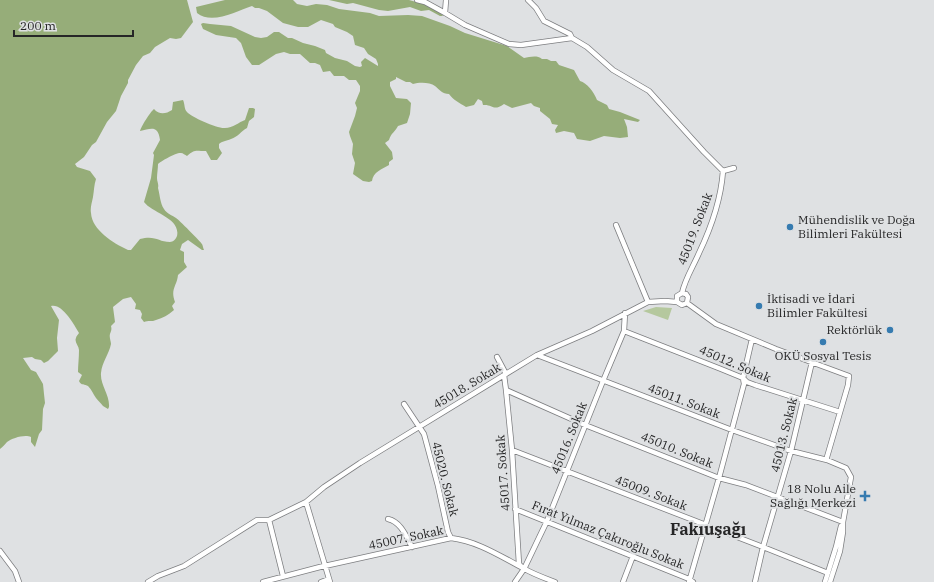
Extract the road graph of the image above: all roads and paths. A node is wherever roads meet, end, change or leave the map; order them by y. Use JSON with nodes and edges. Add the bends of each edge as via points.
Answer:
{"nodes":[{"id":1,"x":417,"y":0,"type":"edge"},
{"id":2,"x":446,"y":0,"type":"edge"},
{"id":3,"x":528,"y":0,"type":"edge"},
{"id":4,"x":445,"y":13,"type":"junction"},
{"id":5,"x":572,"y":38,"type":"junction"},
{"id":6,"x":734,"y":168,"type":"dead end"},
{"id":7,"x":723,"y":171,"type":"junction"},
{"id":8,"x":616,"y":225,"type":"dead end"},
{"id":9,"x":682,"y":293,"type":"junction"},
{"id":10,"x":648,"y":302,"type":"junction"},
{"id":11,"x":677,"y":302,"type":"junction"},
{"id":12,"x":687,"y":303,"type":"junction"},
{"id":13,"x":625,"y":313,"type":"junction"},
{"id":14,"x":624,"y":331,"type":"junction"},
{"id":15,"x":752,"y":339,"type":"junction"},
{"id":16,"x":537,"y":355,"type":"junction"},
{"id":17,"x":497,"y":357,"type":"dead end"},
{"id":18,"x":812,"y":362,"type":"junction"},
{"id":19,"x":505,"y":375,"type":"junction"},
{"id":20,"x":743,"y":378,"type":"junction"},
{"id":21,"x":603,"y":381,"type":"junction"},
{"id":22,"x":506,"y":390,"type":"junction"},
{"id":23,"x":802,"y":400,"type":"junction"},
{"id":24,"x":404,"y":404,"type":"dead end"},
{"id":25,"x":840,"y":412,"type":"junction"},
{"id":26,"x":585,"y":424,"type":"junction"},
{"id":27,"x":419,"y":426,"type":"junction"},
{"id":28,"x":732,"y":430,"type":"junction"},
{"id":29,"x":512,"y":450,"type":"junction"},
{"id":30,"x":791,"y":451,"type":"junction"},
{"id":31,"x":826,"y":460,"type":"junction"},
{"id":32,"x":567,"y":471,"type":"junction"},
{"id":33,"x":719,"y":478,"type":"junction"},
{"id":34,"x":778,"y":498,"type":"junction"},
{"id":35,"x":306,"y":502,"type":"junction"},
{"id":36,"x":515,"y":509,"type":"junction"},
{"id":37,"x":388,"y":518,"type":"dead end"},
{"id":38,"x":269,"y":520,"type":"junction"},
{"id":39,"x":547,"y":521,"type":"junction"},
{"id":40,"x":842,"y":522,"type":"junction"},
{"id":41,"x":705,"y":525,"type":"junction"},
{"id":42,"x":451,"y":538,"type":"junction"},
{"id":43,"x":763,"y":546,"type":"junction"},
{"id":44,"x":412,"y":547,"type":"junction"},
{"id":45,"x":0,"y":551,"type":"edge"},
{"id":46,"x":633,"y":556,"type":"junction"},
{"id":47,"x":325,"y":566,"type":"junction"},
{"id":48,"x":524,"y":569,"type":"junction"},
{"id":49,"x":828,"y":573,"type":"junction"},
{"id":50,"x":283,"y":576,"type":"junction"},
{"id":51,"x":329,"y":580,"type":"edge"},
{"id":52,"x":691,"y":581,"type":"edge"},
{"id":53,"x":20,"y":582,"type":"edge"},
{"id":54,"x":148,"y":582,"type":"edge"},
{"id":55,"x":263,"y":582,"type":"edge"},
{"id":56,"x":321,"y":582,"type":"edge"},
{"id":57,"x":515,"y":582,"type":"edge"},
{"id":58,"x":554,"y":582,"type":"edge"},
{"id":59,"x":623,"y":582,"type":"edge"},
{"id":60,"x":755,"y":582,"type":"edge"},
{"id":61,"x":826,"y":582,"type":"edge"},
{"id":62,"x":830,"y":582,"type":"edge"}],
"edges":[{"from":1,"to":4,"type":"street"},
{"from":2,"to":4,"type":"street"},
{"from":3,"to":5,"type":"street","via":[[544,21],[570,34]]},
{"from":4,"to":5,"type":"street","via":[[465,25],[509,44],[521,45]]},
{"from":5,"to":7,"type":"street","via":[[587,47],[613,70],[649,91]]},
{"from":6,"to":7,"type":"street"},
{"from":7,"to":9,"type":"street","name":"45019. Sokak","via":[[722,187],[714,216]]},
{"from":8,"to":10,"type":"street"},
{"from":9,"to":11,"type":"street","via":[[677,296]]},
{"from":9,"to":12,"type":"street","via":[[688,297]]},
{"from":10,"to":11,"type":"street","name":"45018. Sokak"},
{"from":10,"to":13,"type":"street","name":"45018. Sokak"},
{"from":11,"to":12,"type":"street","via":[[682,305]]},
{"from":12,"to":15,"type":"street","via":[[716,324]]},
{"from":13,"to":14,"type":"street","name":"45016. Sokak"},
{"from":13,"to":16,"type":"street","name":"45018. Sokak","via":[[592,331]]},
{"from":14,"to":20,"type":"street","name":"45012. Sokak"},
{"from":14,"to":21,"type":"street","name":"45016. Sokak"},
{"from":15,"to":18,"type":"street"},
{"from":15,"to":20,"type":"street"},
{"from":16,"to":19,"type":"street","name":"45018. Sokak"},
{"from":16,"to":21,"type":"street","name":"45011. Sokak"},
{"from":17,"to":19,"type":"street"},
{"from":18,"to":23,"type":"street","name":"45013. Sokak"},
{"from":18,"to":25,"type":"street","via":[[849,376]]},
{"from":19,"to":22,"type":"street","name":"45017. Sokak"},
{"from":19,"to":27,"type":"street","name":"45018. Sokak"},
{"from":20,"to":23,"type":"street","name":"45012. Sokak","via":[[755,385]]},
{"from":20,"to":28,"type":"street","via":[[744,384]]},
{"from":21,"to":26,"type":"street","name":"45016. Sokak"},
{"from":21,"to":28,"type":"street","name":"45011. Sokak"},
{"from":22,"to":26,"type":"street","name":"45010. Sokak"},
{"from":22,"to":29,"type":"street","name":"45017. Sokak"},
{"from":23,"to":25,"type":"street","name":"45012. Sokak"},
{"from":23,"to":30,"type":"street","name":"45013. Sokak"},
{"from":24,"to":27,"type":"street","name":"45020. Sokak"},
{"from":25,"to":31,"type":"street"},
{"from":26,"to":32,"type":"street","name":"45016. Sokak"},
{"from":26,"to":33,"type":"street","name":"45010. Sokak"},
{"from":27,"to":35,"type":"street","name":"45018. Sokak","via":[[324,487]]},
{"from":27,"to":42,"type":"street","name":"45020. Sokak","via":[[424,434]]},
{"from":28,"to":30,"type":"street","name":"45011. Sokak"},
{"from":28,"to":33,"type":"street"},
{"from":29,"to":32,"type":"street","name":"45009. Sokak"},
{"from":29,"to":36,"type":"street","name":"45017. Sokak"},
{"from":30,"to":31,"type":"street","name":"45011. Sokak"},
{"from":30,"to":34,"type":"street","name":"45013. Sokak"},
{"from":31,"to":40,"type":"street","name":"45011. Sokak","via":[[846,468],[851,476]]},
{"from":32,"to":39,"type":"street","name":"45016. Sokak"},
{"from":32,"to":41,"type":"street","name":"45009. Sokak"},
{"from":33,"to":34,"type":"street","name":"45010. Sokak","via":[[746,485]]},
{"from":33,"to":41,"type":"street"},
{"from":34,"to":40,"type":"street","name":"45010. Sokak"},
{"from":34,"to":43,"type":"street","name":"45013. Sokak"},
{"from":35,"to":38,"type":"street","name":"45018. Sokak"},
{"from":35,"to":47,"type":"street"},
{"from":36,"to":39,"type":"street","name":"Fırat Yılmaz Çakıroğlu Sokak"},
{"from":36,"to":48,"type":"street","name":"45017. Sokak","via":[[519,564]]},
{"from":37,"to":44,"type":"street","via":[[400,526]]},
{"from":38,"to":50,"type":"street"},
{"from":38,"to":54,"type":"street","name":"45018. Sokak","via":[[257,520],[184,566]]},
{"from":39,"to":46,"type":"street","name":"Fırat Yılmaz Çakıroğlu Sokak"},
{"from":39,"to":48,"type":"street","name":"45016. Sokak"},
{"from":40,"to":49,"type":"street"},
{"from":40,"to":62,"type":"street","via":[[840,551]]},
{"from":41,"to":43,"type":"street","name":"45009. Sokak"},
{"from":41,"to":52,"type":"street"},
{"from":42,"to":44,"type":"street","name":"45007. Sokak"},
{"from":42,"to":48,"type":"street","name":"45007. Sokak","via":[[464,540]]},
{"from":43,"to":49,"type":"street","name":"45009. Sokak"},
{"from":43,"to":60,"type":"street","name":"45013. Sokak"},
{"from":44,"to":47,"type":"street","name":"45007. Sokak"},
{"from":45,"to":53,"type":"street"},
{"from":46,"to":52,"type":"street","name":"Fırat Yılmaz Çakıroğlu Sokak"},
{"from":46,"to":59,"type":"street"},
{"from":47,"to":50,"type":"street","name":"45007. Sokak"},
{"from":47,"to":51,"type":"street"},
{"from":48,"to":57,"type":"street","name":"45016. Sokak"},
{"from":48,"to":58,"type":"street","name":"45007. Sokak"},
{"from":49,"to":61,"type":"street"},
{"from":50,"to":55,"type":"street","name":"45007. Sokak"},
{"from":51,"to":56,"type":"street"}]}
